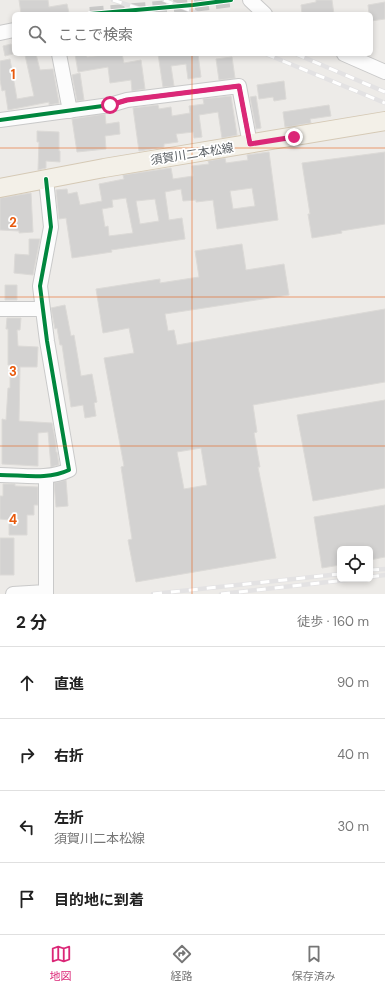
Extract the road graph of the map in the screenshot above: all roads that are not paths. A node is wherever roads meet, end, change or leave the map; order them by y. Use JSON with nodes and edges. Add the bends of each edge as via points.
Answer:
{"nodes":[{"id":1,"x":250,"y":0,"type":"edge"},
{"id":2,"x":263,"y":12,"type":"edge"},
{"id":3,"x":12,"y":30,"type":"edge"},
{"id":4,"x":0,"y":33,"type":"edge"},
{"id":5,"x":59,"y":56,"type":"edge"},
{"id":6,"x":349,"y":56,"type":"edge"},
{"id":7,"x":385,"y":72,"type":"edge"},
{"id":8,"x":70,"y":110,"type":"junction"},
{"id":9,"x":0,"y":120,"type":"edge"},
{"id":10,"x":385,"y":121,"type":"edge"},
{"id":11,"x":250,"y":144,"type":"junction"},
{"id":12,"x":46,"y":180,"type":"junction"},
{"id":13,"x":0,"y":188,"type":"edge"},
{"id":14,"x":0,"y":309,"type":"edge"},
{"id":15,"x":42,"y":309,"type":"junction"},
{"id":16,"x":0,"y":474,"type":"edge"},
{"id":17,"x":46,"y":476,"type":"junction"},
{"id":18,"x":46,"y":593,"type":"edge"},
{"id":19,"x":13,"y":594,"type":"edge"}],
"edges":[{"from":1,"to":2,"type":"street"},
{"from":3,"to":4,"type":"street"},
{"from":5,"to":8,"type":"street"},
{"from":6,"to":7,"type":"street"},
{"from":8,"to":9,"type":"street"},
{"from":8,"to":11,"type":"street","via":[[239,86]]},
{"from":10,"to":11,"type":"main road","name":"須賀川二本松線"},
{"from":11,"to":12,"type":"main road","name":"須賀川二本松線"},
{"from":12,"to":13,"type":"main road","name":"須賀川二本松線"},
{"from":12,"to":15,"type":"street","via":[[50,227],[40,286]]},
{"from":14,"to":15,"type":"street"},
{"from":15,"to":17,"type":"street","via":[[69,470]]},
{"from":16,"to":17,"type":"street"},
{"from":17,"to":18,"type":"street"},
{"from":18,"to":19,"type":"street"}]}
